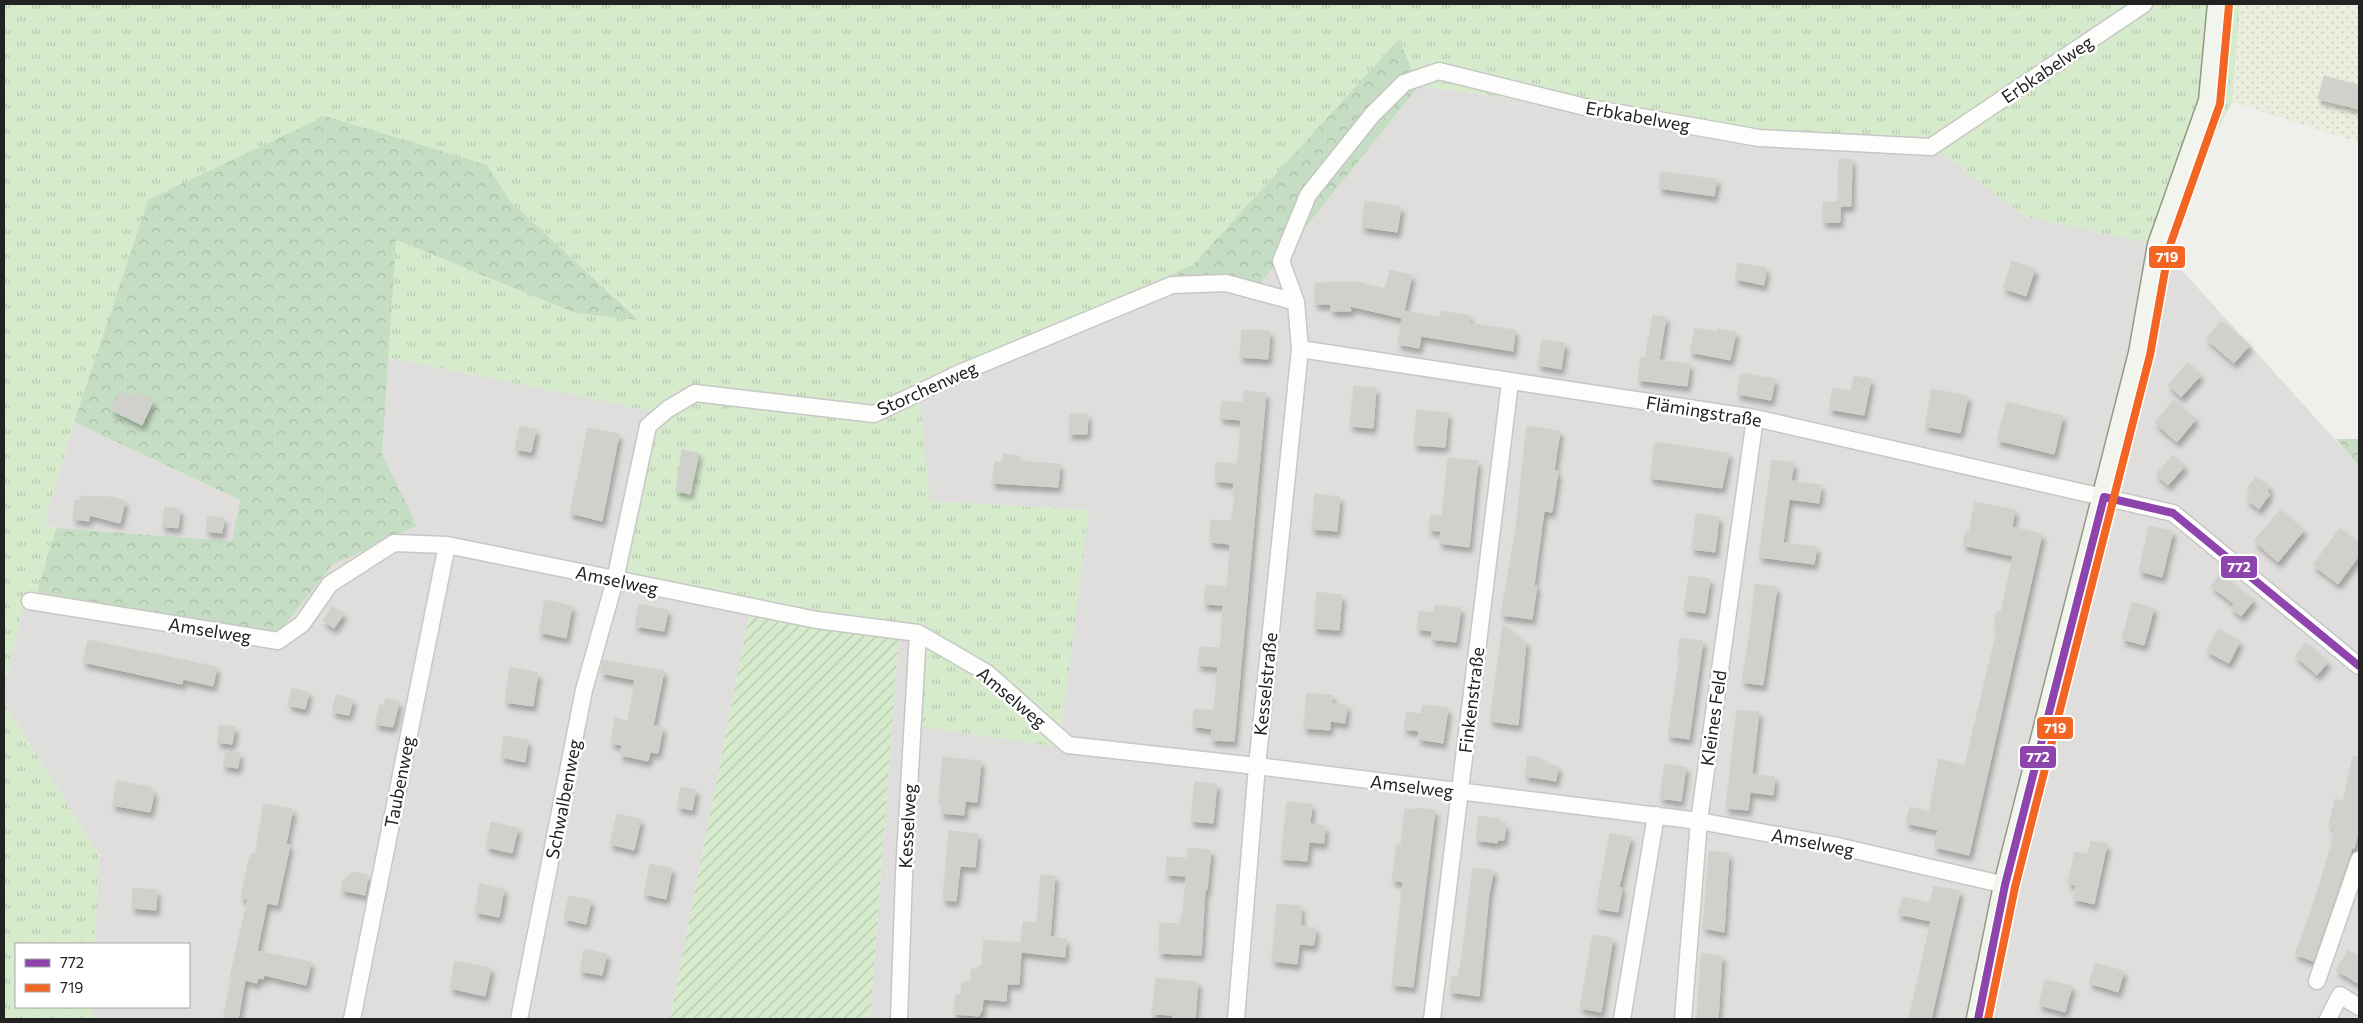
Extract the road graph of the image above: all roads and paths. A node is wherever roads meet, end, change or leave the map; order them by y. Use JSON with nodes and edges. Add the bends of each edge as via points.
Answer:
{"nodes":[{"id":1,"x":2144,"y":4,"type":"edge"},
{"id":2,"x":2219,"y":4,"type":"edge"},
{"id":3,"x":1296,"y":302,"type":"junction"},
{"id":4,"x":1300,"y":349,"type":"junction"},
{"id":5,"x":1510,"y":382,"type":"junction"},
{"id":6,"x":1755,"y":418,"type":"junction"},
{"id":7,"x":2104,"y":497,"type":"junction"},
{"id":8,"x":447,"y":544,"type":"junction"},
{"id":9,"x":615,"y":580,"type":"junction"},
{"id":10,"x":30,"y":601,"type":"dead end"},
{"id":11,"x":918,"y":633,"type":"junction"},
{"id":12,"x":2359,"y":666,"type":"edge"},
{"id":13,"x":1257,"y":766,"type":"junction"},
{"id":14,"x":1459,"y":792,"type":"junction"},
{"id":15,"x":1656,"y":815,"type":"junction"},
{"id":16,"x":1699,"y":821,"type":"junction"},
{"id":17,"x":2359,"y":860,"type":"edge"},
{"id":18,"x":2005,"y":885,"type":"junction"},
{"id":19,"x":2317,"y":981,"type":"dead end"},
{"id":20,"x":2359,"y":1007,"type":"edge"},
{"id":21,"x":352,"y":1019,"type":"edge"},
{"id":22,"x":519,"y":1019,"type":"edge"},
{"id":23,"x":899,"y":1019,"type":"edge"},
{"id":24,"x":1236,"y":1019,"type":"edge"},
{"id":25,"x":1432,"y":1019,"type":"edge"},
{"id":26,"x":1622,"y":1019,"type":"edge"},
{"id":27,"x":1683,"y":1019,"type":"edge"},
{"id":28,"x":1978,"y":1019,"type":"edge"},
{"id":29,"x":2328,"y":1019,"type":"edge"}],
"edges":[{"from":1,"to":3,"type":"street","name":"Erbkabelweg","via":[[1931,147],[1758,138],[1585,107],[1438,71],[1404,83],[1372,115],[1308,195],[1281,261]]},
{"from":2,"to":7,"type":"main road","via":[[2210,101],[2158,245],[2140,353]]},
{"from":3,"to":4,"type":"street","name":"Erbkabelweg"},
{"from":3,"to":9,"type":"street","name":"Storchenweg","via":[[1226,283],[1172,285],[960,373],[874,414],[695,393],[648,426]]},
{"from":4,"to":5,"type":"street","name":"Flämingstraße"},
{"from":4,"to":13,"type":"street","name":"Kesselstraße"},
{"from":5,"to":6,"type":"street","name":"Flämingstraße"},
{"from":5,"to":14,"type":"street","name":"Finkenstraße"},
{"from":6,"to":7,"type":"street","name":"Flämingstraße"},
{"from":6,"to":16,"type":"street","name":"Kleines Feld"},
{"from":7,"to":12,"type":"street","name":"Flämingstraße","via":[[2173,513]]},
{"from":7,"to":18,"type":"main road"},
{"from":8,"to":9,"type":"street","name":"Amselweg"},
{"from":8,"to":10,"type":"street","name":"Amselweg","via":[[394,543],[330,584],[302,624],[278,641]]},
{"from":8,"to":21,"type":"street","name":"Taubenweg"},
{"from":9,"to":11,"type":"street","name":"Amselweg","via":[[817,620]]},
{"from":9,"to":22,"type":"street","name":"Schwalbenweg","via":[[584,690]]},
{"from":11,"to":13,"type":"street","name":"Amselweg","via":[[987,673],[1068,745]]},
{"from":11,"to":23,"type":"street","name":"Kesselweg"},
{"from":13,"to":14,"type":"street","name":"Amselweg"},
{"from":13,"to":24,"type":"street","name":"Kesselstraße"},
{"from":14,"to":15,"type":"street","name":"Amselweg"},
{"from":14,"to":25,"type":"street","name":"Finkenstraße"},
{"from":15,"to":16,"type":"street","name":"Amselweg"},
{"from":15,"to":26,"type":"street"},
{"from":16,"to":18,"type":"street","name":"Amselweg","via":[[1833,845]]},
{"from":16,"to":27,"type":"street","name":"Kleines Feld"},
{"from":17,"to":19,"type":"street"},
{"from":18,"to":28,"type":"main road"},
{"from":20,"to":29,"type":"street","via":[[2340,995]]}]}
